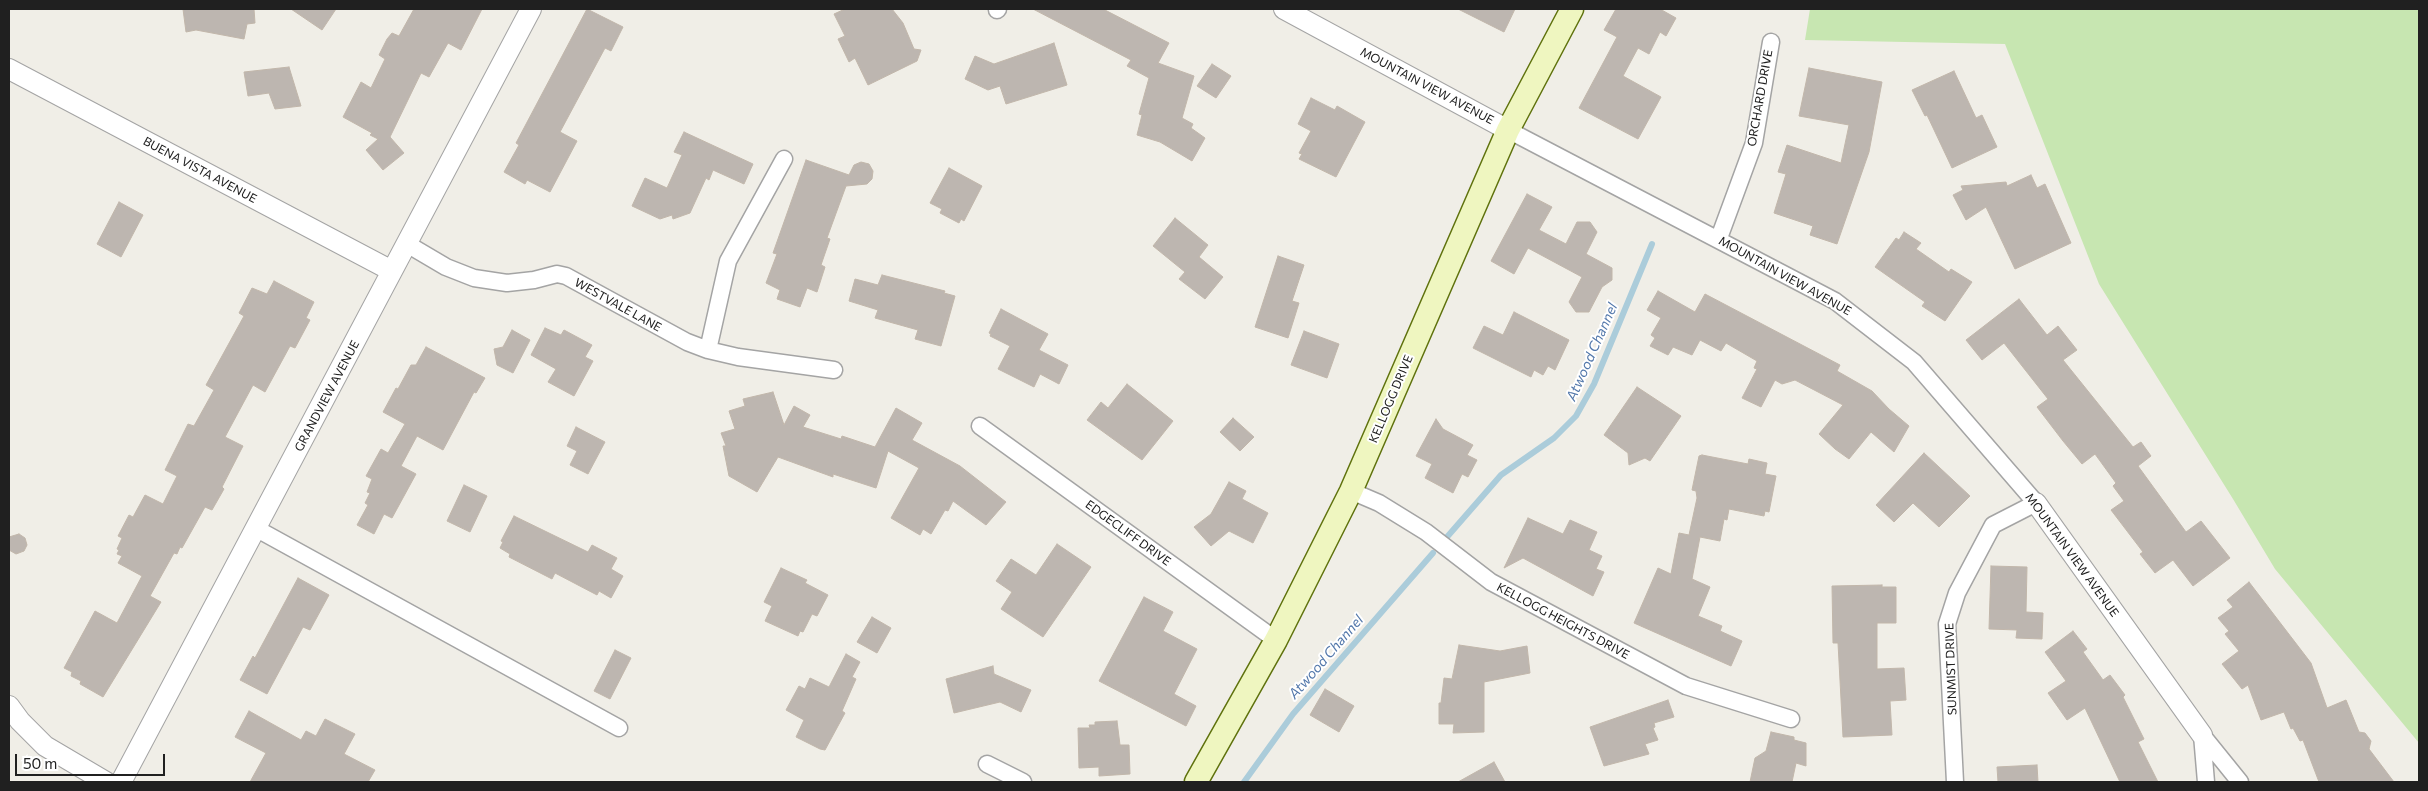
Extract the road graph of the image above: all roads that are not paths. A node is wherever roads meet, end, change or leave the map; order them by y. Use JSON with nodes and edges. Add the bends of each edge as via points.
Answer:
{"nodes":[{"id":1,"x":531,"y":9,"type":"edge"},
{"id":2,"x":1284,"y":9,"type":"edge"},
{"id":3,"x":1572,"y":9,"type":"edge"},
{"id":4,"x":1771,"y":42,"type":"dead end"},
{"id":5,"x":9,"y":69,"type":"edge"},
{"id":6,"x":1508,"y":130,"type":"junction"},
{"id":7,"x":784,"y":159,"type":"dead end"},
{"id":8,"x":1719,"y":238,"type":"junction"},
{"id":9,"x":407,"y":244,"type":"junction"},
{"id":10,"x":392,"y":271,"type":"junction"},
{"id":11,"x":708,"y":350,"type":"junction"},
{"id":12,"x":834,"y":370,"type":"dead end"},
{"id":13,"x":980,"y":426,"type":"dead end"},
{"id":14,"x":1351,"y":491,"type":"junction"},
{"id":15,"x":2036,"y":502,"type":"junction"},
{"id":16,"x":257,"y":529,"type":"junction"},
{"id":17,"x":1276,"y":640,"type":"junction"},
{"id":18,"x":9,"y":706,"type":"edge"},
{"id":19,"x":1791,"y":719,"type":"dead end"},
{"id":20,"x":619,"y":728,"type":"dead end"},
{"id":21,"x":2202,"y":735,"type":"junction"},
{"id":22,"x":986,"y":764,"type":"dead end"},
{"id":23,"x":106,"y":782,"type":"edge"},
{"id":24,"x":122,"y":782,"type":"edge"},
{"id":25,"x":1023,"y":782,"type":"edge"},
{"id":26,"x":1196,"y":782,"type":"edge"},
{"id":27,"x":1955,"y":782,"type":"edge"},
{"id":28,"x":2206,"y":782,"type":"edge"},
{"id":29,"x":2240,"y":782,"type":"edge"}],
"edges":[{"from":1,"to":9,"type":"street","name":"GRANDVIEW AVENUE"},
{"from":2,"to":6,"type":"street","name":"MOUNTAIN VIEW AVENUE"},
{"from":3,"to":6,"type":"main road","name":"KELLOGG DRIVE"},
{"from":4,"to":8,"type":"street","name":"ORCHARD DRIVE","via":[[1754,143]]},
{"from":5,"to":10,"type":"street","name":"BUENA VISTA AVENUE"},
{"from":6,"to":8,"type":"street","name":"MOUNTAIN VIEW AVENUE"},
{"from":6,"to":14,"type":"main road","name":"KELLOGG DRIVE"},
{"from":7,"to":11,"type":"street","via":[[728,261]]},
{"from":8,"to":15,"type":"street","name":"MOUNTAIN VIEW AVENUE","via":[[1835,301],[1914,362]]},
{"from":9,"to":10,"type":"street","name":"GRANDVIEW AVENUE"},
{"from":9,"to":11,"type":"street","name":"WESTVALE LANE","via":[[446,267],[474,278],[507,283],[557,274],[566,276],[687,342]]},
{"from":10,"to":16,"type":"street","name":"GRANDVIEW AVENUE"},
{"from":11,"to":12,"type":"street","name":"WESTVALE LANE"},
{"from":13,"to":17,"type":"street","name":"EDGECLIFF DRIVE"},
{"from":14,"to":17,"type":"main road","name":"KELLOGG DRIVE"},
{"from":14,"to":19,"type":"street","name":"KELLOGG HEIGHTS DRIVE","via":[[1379,502],[1426,532],[1491,582],[1686,686]]},
{"from":15,"to":21,"type":"street","name":"MOUNTAIN VIEW AVENUE"},
{"from":15,"to":27,"type":"street","name":"SUNMIST DRIVE","via":[[1993,525],[1957,593],[1947,624]]},
{"from":16,"to":20,"type":"street"},
{"from":16,"to":24,"type":"street","name":"GRANDVIEW AVENUE"},
{"from":17,"to":26,"type":"main road","name":"KELLOGG DRIVE"},
{"from":18,"to":23,"type":"street","via":[[45,746]]},
{"from":21,"to":28,"type":"street"},
{"from":21,"to":29,"type":"street","name":"MOUNTAIN VIEW AVENUE"},
{"from":22,"to":25,"type":"street"}]}
